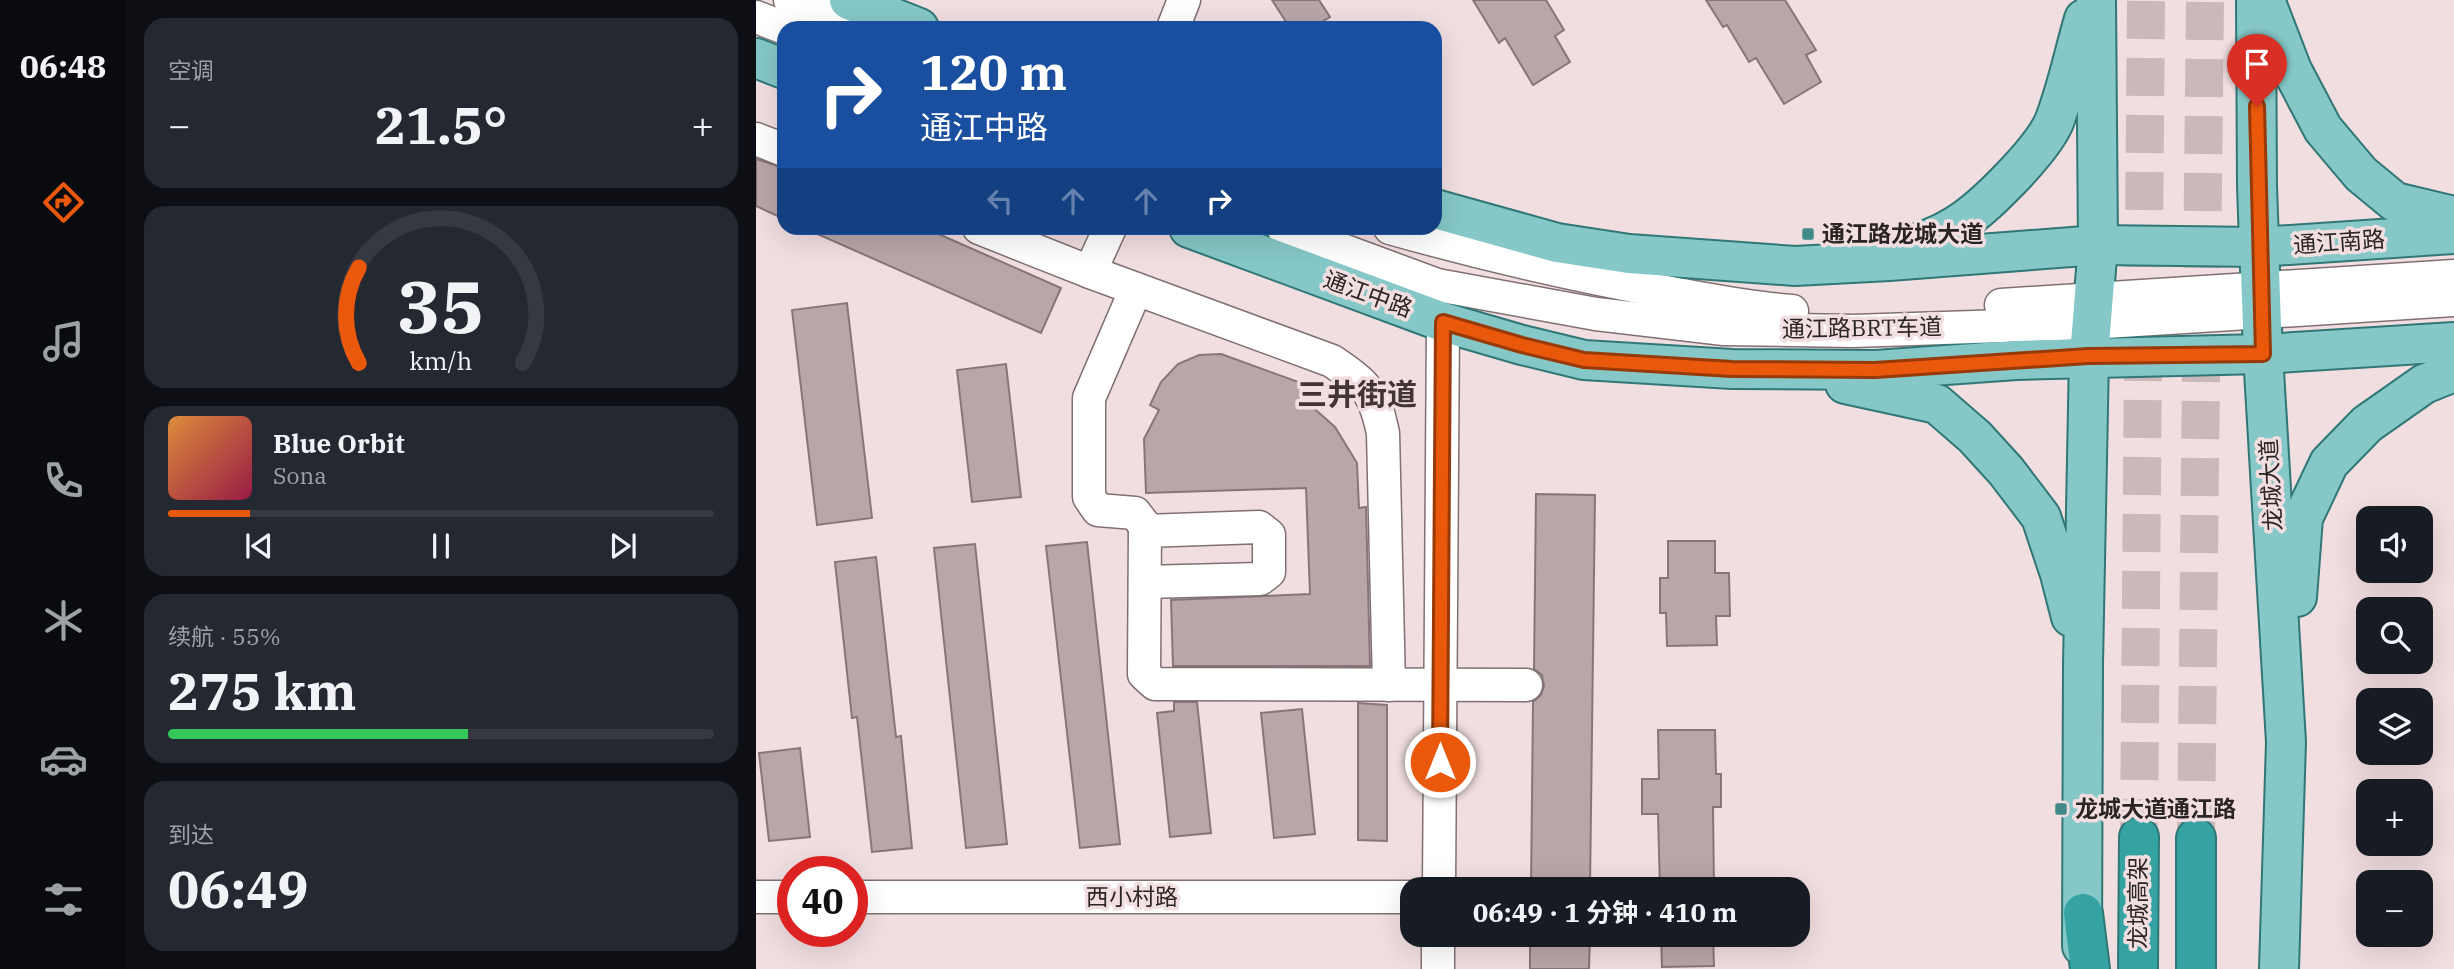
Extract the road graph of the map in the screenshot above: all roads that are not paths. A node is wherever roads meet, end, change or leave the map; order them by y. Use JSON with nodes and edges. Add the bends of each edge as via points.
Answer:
{"nodes":[{"id":1,"x":790,"y":0,"type":"edge"},
{"id":2,"x":849,"y":0,"type":"edge"},
{"id":3,"x":1184,"y":0,"type":"edge"},
{"id":4,"x":2089,"y":0,"type":"edge"},
{"id":5,"x":2096,"y":0,"type":"edge"},
{"id":6,"x":2256,"y":0,"type":"edge"},
{"id":7,"x":2265,"y":0,"type":"edge"},
{"id":8,"x":756,"y":17,"type":"edge"},
{"id":9,"x":842,"y":21,"type":"edge"},
{"id":10,"x":902,"y":21,"type":"edge"},
{"id":11,"x":1176,"y":21,"type":"edge"},
{"id":12,"x":777,"y":25,"type":"edge"},
{"id":13,"x":756,"y":139,"type":"edge"},
{"id":14,"x":777,"y":147,"type":"edge"},
{"id":15,"x":1442,"y":211,"type":"edge"},
{"id":16,"x":2454,"y":216,"type":"edge"},
{"id":17,"x":2454,"y":234,"type":"edge"},
{"id":18,"x":997,"y":235,"type":"edge"},
{"id":19,"x":1107,"y":235,"type":"edge"},
{"id":20,"x":1208,"y":235,"type":"edge"},
{"id":21,"x":1302,"y":235,"type":"edge"},
{"id":22,"x":1415,"y":235,"type":"edge"},
{"id":23,"x":2098,"y":245,"type":"junction"},
{"id":24,"x":2259,"y":247,"type":"junction"},
{"id":25,"x":1845,"y":263,"type":"junction"},
{"id":26,"x":1090,"y":272,"type":"junction"},
{"id":27,"x":2454,"y":276,"type":"edge"},
{"id":28,"x":1136,"y":289,"type":"junction"},
{"id":29,"x":2262,"y":300,"type":"junction"},
{"id":30,"x":2454,"y":300,"type":"edge"},
{"id":31,"x":1443,"y":322,"type":"junction"},
{"id":32,"x":2090,"y":326,"type":"junction"},
{"id":33,"x":2454,"y":342,"type":"edge"},
{"id":34,"x":2263,"y":354,"type":"junction"},
{"id":35,"x":1732,"y":369,"type":"junction"},
{"id":36,"x":2454,"y":372,"type":"edge"},
{"id":37,"x":1145,"y":531,"type":"junction"},
{"id":38,"x":1144,"y":582,"type":"junction"},
{"id":39,"x":2083,"y":666,"type":"junction"},
{"id":40,"x":1389,"y":685,"type":"junction"},
{"id":41,"x":1440,"y":685,"type":"junction"},
{"id":42,"x":1526,"y":685,"type":"dead end"},
{"id":43,"x":2286,"y":742,"type":"junction"},
{"id":44,"x":2138,"y":838,"type":"tunnel mouth"},
{"id":45,"x":2196,"y":838,"type":"tunnel mouth"},
{"id":46,"x":1439,"y":877,"type":"edge"},
{"id":47,"x":756,"y":897,"type":"edge"},
{"id":48,"x":777,"y":897,"type":"edge"},
{"id":49,"x":868,"y":897,"type":"edge"},
{"id":50,"x":1400,"y":897,"type":"edge"},
{"id":51,"x":2083,"y":913,"type":"junction"},
{"id":52,"x":1438,"y":947,"type":"edge"},
{"id":53,"x":1438,"y":969,"type":"edge"},
{"id":54,"x":2082,"y":969,"type":"edge"},
{"id":55,"x":2090,"y":969,"type":"edge"},
{"id":56,"x":2138,"y":969,"type":"edge"},
{"id":57,"x":2196,"y":969,"type":"edge"},
{"id":58,"x":2279,"y":969,"type":"edge"}],
"edges":[{"from":1,"to":9,"type":"street"},
{"from":2,"to":10,"type":"main road"},
{"from":3,"to":11,"type":"street"},
{"from":4,"to":25,"type":"main road","via":[[2053,123],[2029,159],[1957,226],[1916,244]]},
{"from":5,"to":23,"type":"main road"},
{"from":6,"to":24,"type":"main road","name":"龙城大道"},
{"from":7,"to":16,"type":"main road","via":[[2292,70],[2323,129],[2361,174],[2395,202]]},
{"from":8,"to":12,"type":"street"},
{"from":13,"to":14,"type":"street"},
{"from":15,"to":25,"type":"main road","via":[[1557,243],[1629,254],[1795,266]]},
{"from":17,"to":24,"type":"main road","name":"通江南路"},
{"from":18,"to":26,"type":"street"},
{"from":19,"to":26,"type":"street"},
{"from":20,"to":31,"type":"main road","name":"通江中路"},
{"from":21,"to":32,"type":"street","name":"通江路BRT车道","via":[[1437,285],[1596,314],[1724,329]]},
{"from":22,"to":32,"type":"street","name":"通江路BRT车道","via":[[1624,285],[1759,309],[1819,313],[2017,305]]},
{"from":23,"to":24,"type":"main road","name":"通江南路"},
{"from":23,"to":25,"type":"main road"},
{"from":23,"to":32,"type":"main road"},
{"from":24,"to":29,"type":"main road","name":"龙城大道"},
{"from":26,"to":28,"type":"street"},
{"from":27,"to":29,"type":"street","name":"通江路BRT车道"},
{"from":28,"to":37,"type":"street","via":[[1089,398],[1089,497],[1098,510],[1135,513]]},
{"from":28,"to":40,"type":"street","via":[[1332,361],[1356,378],[1376,401],[1383,433]]},
{"from":29,"to":30,"type":"street","name":"通江路BRT车道"},
{"from":29,"to":32,"type":"street","name":"通江路BRT车道"},
{"from":29,"to":34,"type":"main road","name":"龙城大道"},
{"from":31,"to":35,"type":"main road","name":"通江中路","via":[[1584,360]]},
{"from":31,"to":41,"type":"street"},
{"from":32,"to":34,"type":"main road","name":"通江中路"},
{"from":32,"to":35,"type":"main road","name":"通江中路","via":[[1875,370]]},
{"from":32,"to":39,"type":"main road"},
{"from":33,"to":34,"type":"main road"},
{"from":34,"to":43,"type":"main road","name":"龙城大道"},
{"from":35,"to":39,"type":"main road","via":[[1848,384],[1937,404],[1975,437],[2041,517]]},
{"from":36,"to":43,"type":"main road","via":[[2424,384],[2367,424],[2329,463],[2304,518]]},
{"from":37,"to":38,"type":"street"},
{"from":37,"to":38,"type":"street","via":[[1259,527],[1269,535],[1269,572],[1260,579]]},
{"from":38,"to":40,"type":"street","via":[[1144,674],[1156,684]]},
{"from":39,"to":51,"type":"main road"},
{"from":40,"to":41,"type":"street"},
{"from":41,"to":42,"type":"street"},
{"from":41,"to":46,"type":"street"},
{"from":43,"to":58,"type":"main road","name":"龙城大道"},
{"from":44,"to":56,"type":"highway","name":"龙城高架"},
{"from":45,"to":57,"type":"highway"},
{"from":47,"to":48,"type":"street"},
{"from":49,"to":50,"type":"street","name":"西小村路"},
{"from":51,"to":54,"type":"main road"},
{"from":51,"to":55,"type":"highway"},
{"from":52,"to":53,"type":"street"}]}
